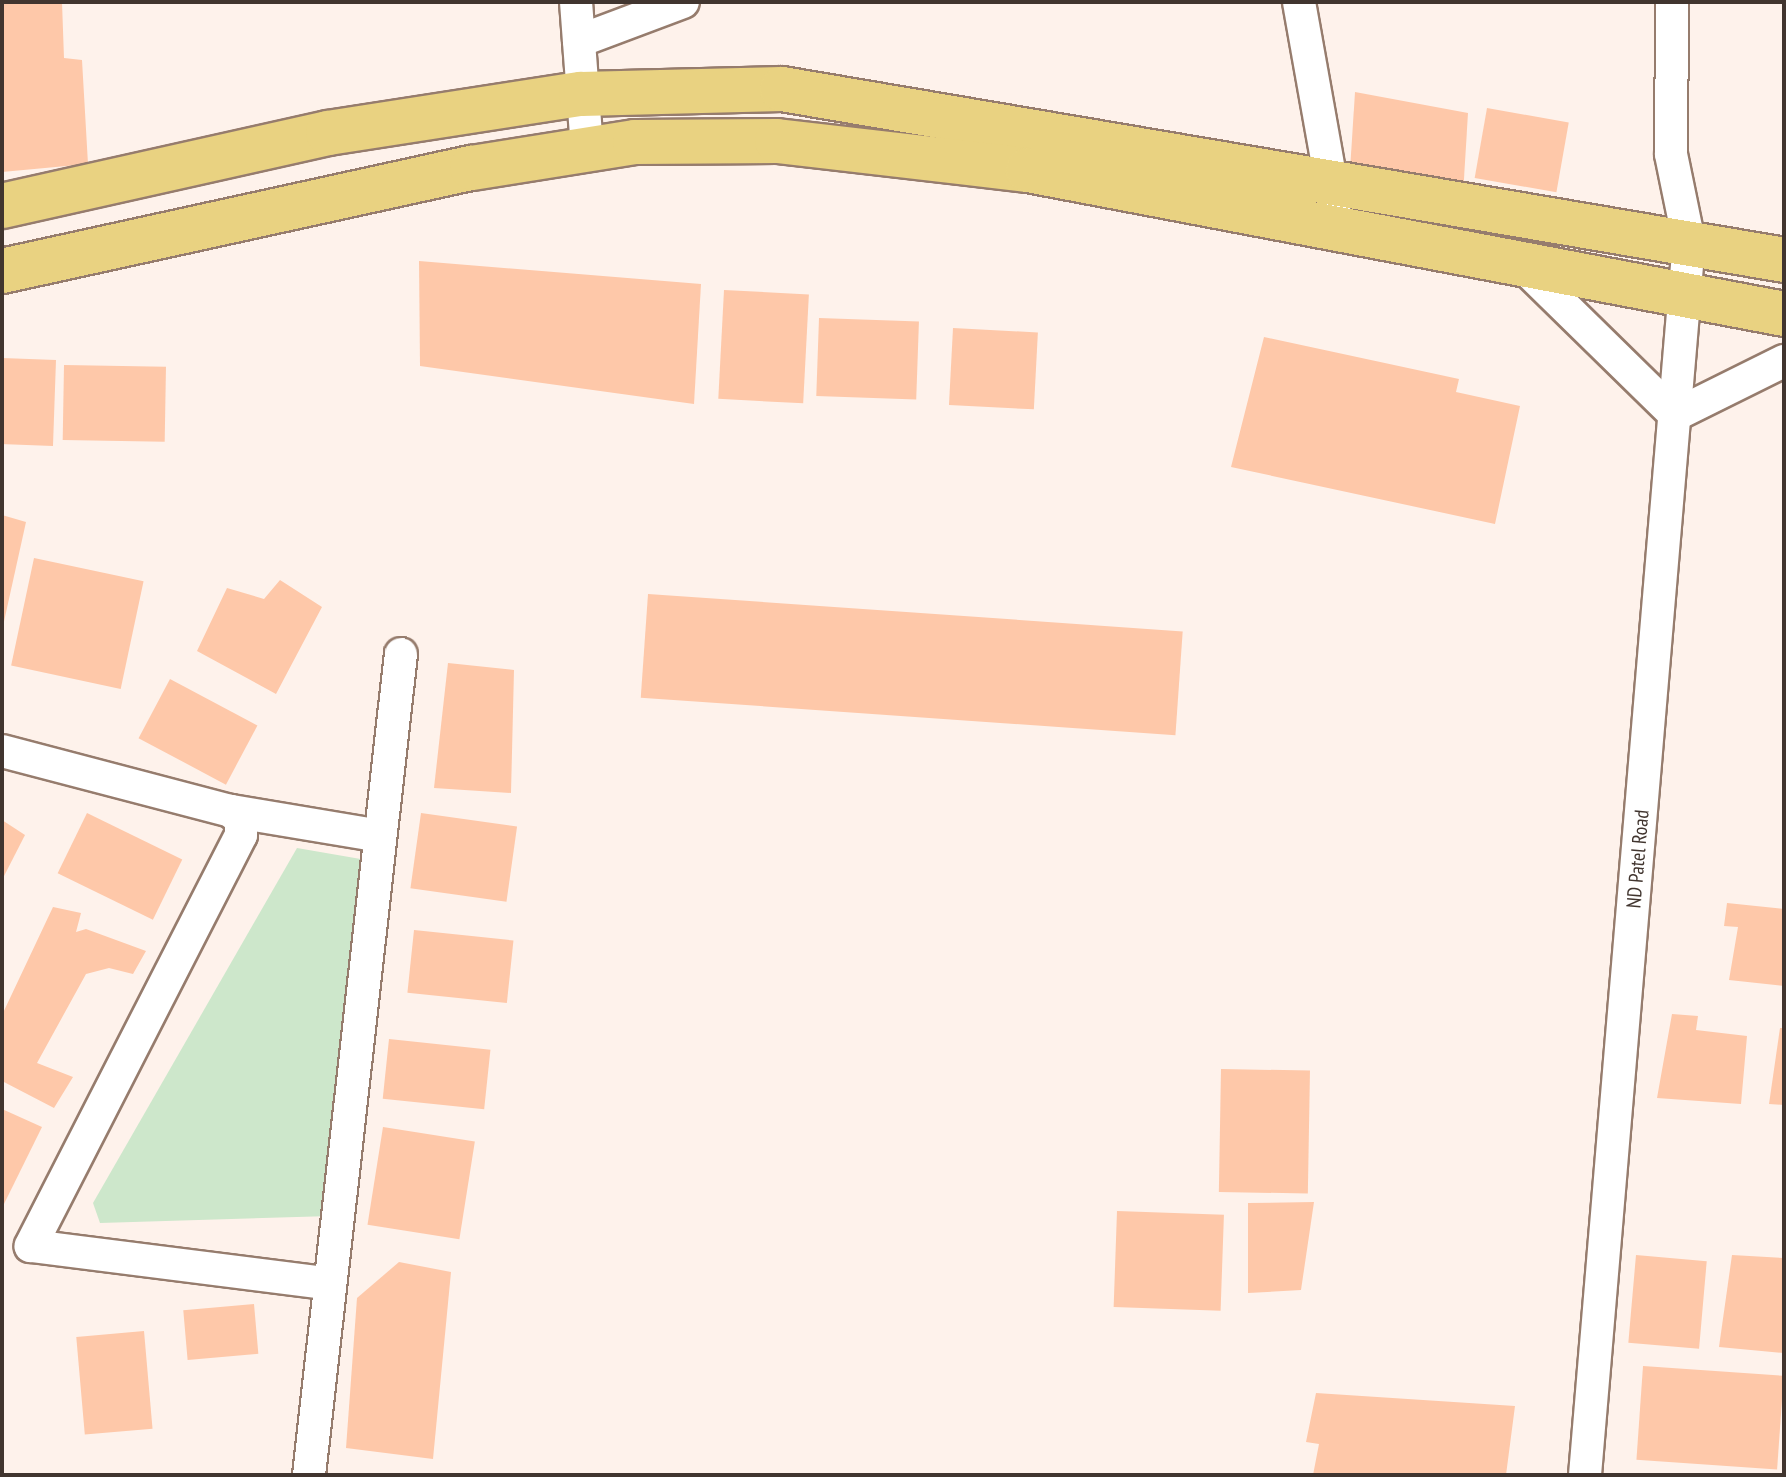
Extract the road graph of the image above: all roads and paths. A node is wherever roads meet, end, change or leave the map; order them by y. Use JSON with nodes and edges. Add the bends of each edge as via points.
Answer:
{"nodes":[{"id":1,"x":576,"y":2,"type":"edge"},
{"id":2,"x":683,"y":2,"type":"edge"},
{"id":3,"x":1299,"y":2,"type":"edge"},
{"id":4,"x":1672,"y":2,"type":"edge"},
{"id":5,"x":579,"y":41,"type":"junction"},
{"id":6,"x":581,"y":94,"type":"junction"},
{"id":7,"x":587,"y":149,"type":"junction"},
{"id":8,"x":1333,"y":184,"type":"junction"},
{"id":9,"x":2,"y":206,"type":"edge"},
{"id":10,"x":1339,"y":231,"type":"junction"},
{"id":11,"x":1689,"y":242,"type":"junction"},
{"id":12,"x":1784,"y":260,"type":"edge"},
{"id":13,"x":1520,"y":263,"type":"junction"},
{"id":14,"x":2,"y":271,"type":"edge"},
{"id":15,"x":1685,"y":296,"type":"junction"},
{"id":16,"x":1784,"y":314,"type":"edge"},
{"id":17,"x":1784,"y":361,"type":"edge"},
{"id":18,"x":1675,"y":415,"type":"junction"},
{"id":19,"x":401,"y":654,"type":"dead end"},
{"id":20,"x":2,"y":751,"type":"edge"},
{"id":21,"x":231,"y":811,"type":"junction"},
{"id":22,"x":380,"y":836,"type":"junction"},
{"id":23,"x":330,"y":1284,"type":"junction"},
{"id":24,"x":309,"y":1475,"type":"edge"},
{"id":25,"x":1585,"y":1475,"type":"edge"}],
"edges":[{"from":1,"to":5,"type":"street"},
{"from":2,"to":5,"type":"street"},
{"from":3,"to":8,"type":"street"},
{"from":4,"to":11,"type":"street","name":"ND Patel Road","via":[[1671,154]]},
{"from":5,"to":6,"type":"street"},
{"from":6,"to":7,"type":"street"},
{"from":6,"to":8,"type":"highway","via":[[782,89]]},
{"from":6,"to":9,"type":"highway","via":[[328,133]]},
{"from":7,"to":10,"type":"highway","via":[[635,142],[777,141],[910,152]]},
{"from":7,"to":14,"type":"highway"},
{"from":8,"to":10,"type":"street"},
{"from":8,"to":11,"type":"highway"},
{"from":10,"to":13,"type":"highway"},
{"from":11,"to":12,"type":"highway"},
{"from":11,"to":15,"type":"street","name":"ND Patel Road"},
{"from":13,"to":15,"type":"highway"},
{"from":13,"to":18,"type":"street"},
{"from":15,"to":16,"type":"highway"},
{"from":15,"to":18,"type":"street","name":"ND Patel Road"},
{"from":17,"to":18,"type":"street"},
{"from":18,"to":25,"type":"street","name":"ND Patel Road"},
{"from":19,"to":22,"type":"street"},
{"from":20,"to":21,"type":"street"},
{"from":21,"to":22,"type":"street"},
{"from":21,"to":23,"type":"street","via":[[241,820],[241,835],[31,1246]]},
{"from":22,"to":23,"type":"street"},
{"from":23,"to":24,"type":"street"}]}
